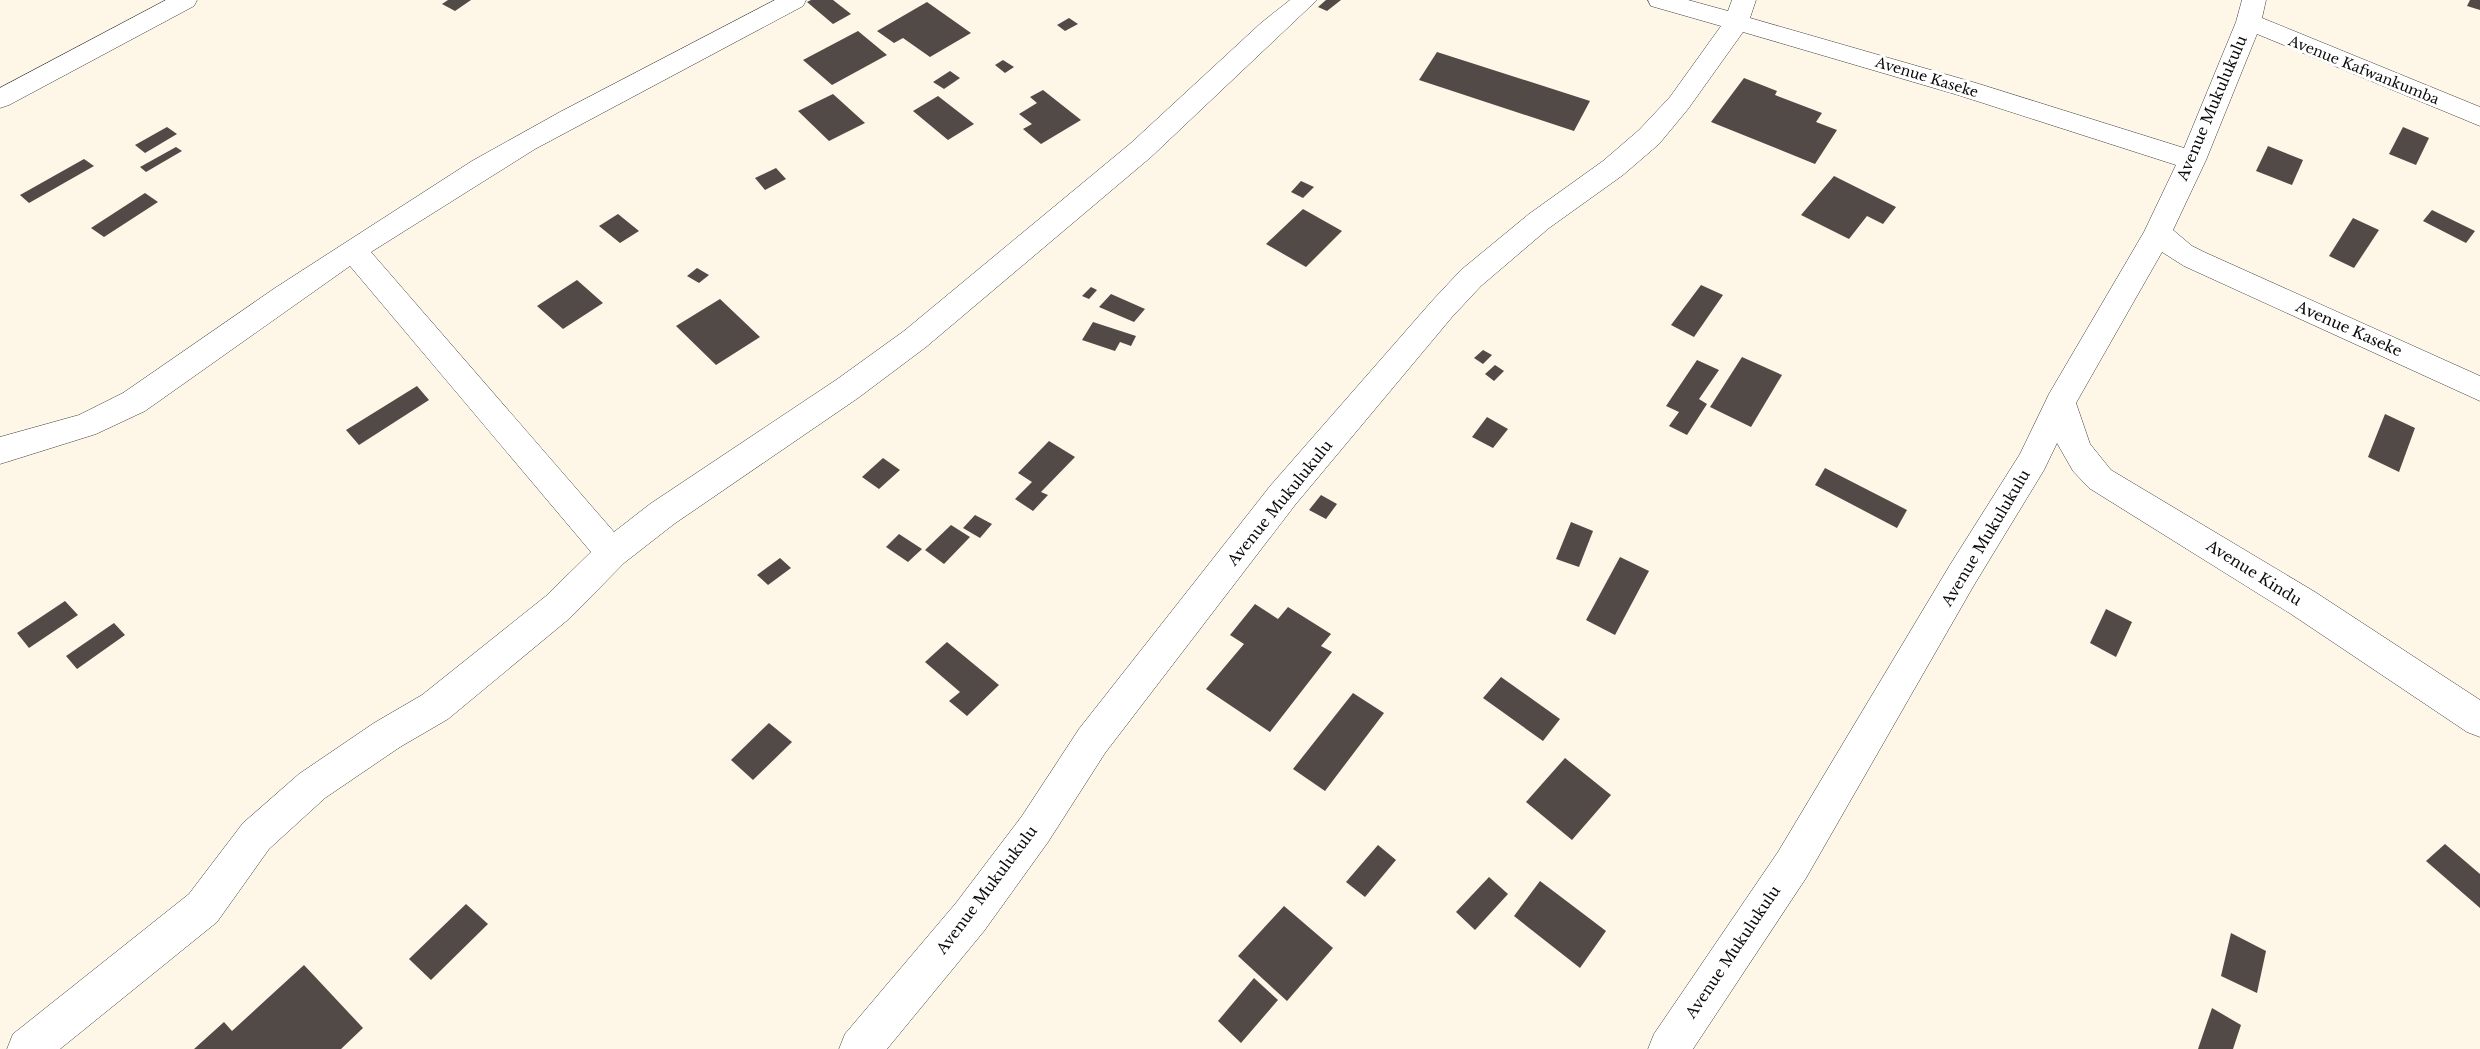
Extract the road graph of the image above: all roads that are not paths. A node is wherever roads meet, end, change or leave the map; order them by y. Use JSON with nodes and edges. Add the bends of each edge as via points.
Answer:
{"nodes":[{"id":1,"x":185,"y":0,"type":"edge"},
{"id":2,"x":794,"y":0,"type":"edge"},
{"id":3,"x":1305,"y":0,"type":"edge"},
{"id":4,"x":1660,"y":0,"type":"edge"},
{"id":5,"x":2251,"y":11,"type":"edge"},
{"id":6,"x":1740,"y":12,"type":"edge"},
{"id":7,"x":0,"y":99,"type":"edge"},
{"id":8,"x":2480,"y":117,"type":"edge"},
{"id":9,"x":2192,"y":160,"type":"junction"},
{"id":10,"x":2158,"y":232,"type":"junction"},
{"id":11,"x":353,"y":251,"type":"junction"},
{"id":12,"x":2480,"y":388,"type":"edge"},
{"id":13,"x":2060,"y":403,"type":"junction"},
{"id":14,"x":6,"y":442,"type":"edge"},
{"id":15,"x":612,"y":553,"type":"junction"},
{"id":16,"x":2480,"y":720,"type":"edge"},
{"id":17,"x":28,"y":1049,"type":"edge"},
{"id":18,"x":860,"y":1049,"type":"edge"},
{"id":19,"x":1668,"y":1049,"type":"edge"}],
"edges":[{"from":1,"to":7,"type":"street"},
{"from":2,"to":11,"type":"street","via":[[498,159]]},
{"from":3,"to":15,"type":"street","via":[[1141,150],[915,339],[662,514]]},
{"from":4,"to":6,"type":"street","name":"Avenue Kaseke"},
{"from":5,"to":8,"type":"street","name":"Avenue Kafwankumba"},
{"from":5,"to":9,"type":"street","name":"Avenue Mukulukulu"},
{"from":6,"to":9,"type":"street","name":"Avenue Kaseke"},
{"from":6,"to":18,"type":"street","name":"Avenue Mukulukulu","via":[[1719,50],[1649,137],[1471,278],[1283,495],[1092,741],[1035,829],[970,917]]},
{"from":9,"to":10,"type":"street","name":"Avenue Mukulukulu"},
{"from":10,"to":12,"type":"street","name":"Avenue Kaseke","via":[[2194,259]]},
{"from":10,"to":13,"type":"street","name":"Avenue Mukulukulu"},
{"from":11,"to":14,"type":"street","via":[[141,397],[97,421],[55,435]]},
{"from":11,"to":15,"type":"street"},
{"from":13,"to":16,"type":"street","name":"Avenue Kindu","via":[[2074,448],[2085,466],[2100,479],[2303,603]]},
{"from":13,"to":19,"type":"street","name":"Avenue Mukulukulu","via":[[2017,488],[1792,865]]},
{"from":15,"to":17,"type":"street","via":[[558,607],[435,707],[312,786],[256,836],[202,908]]}]}
